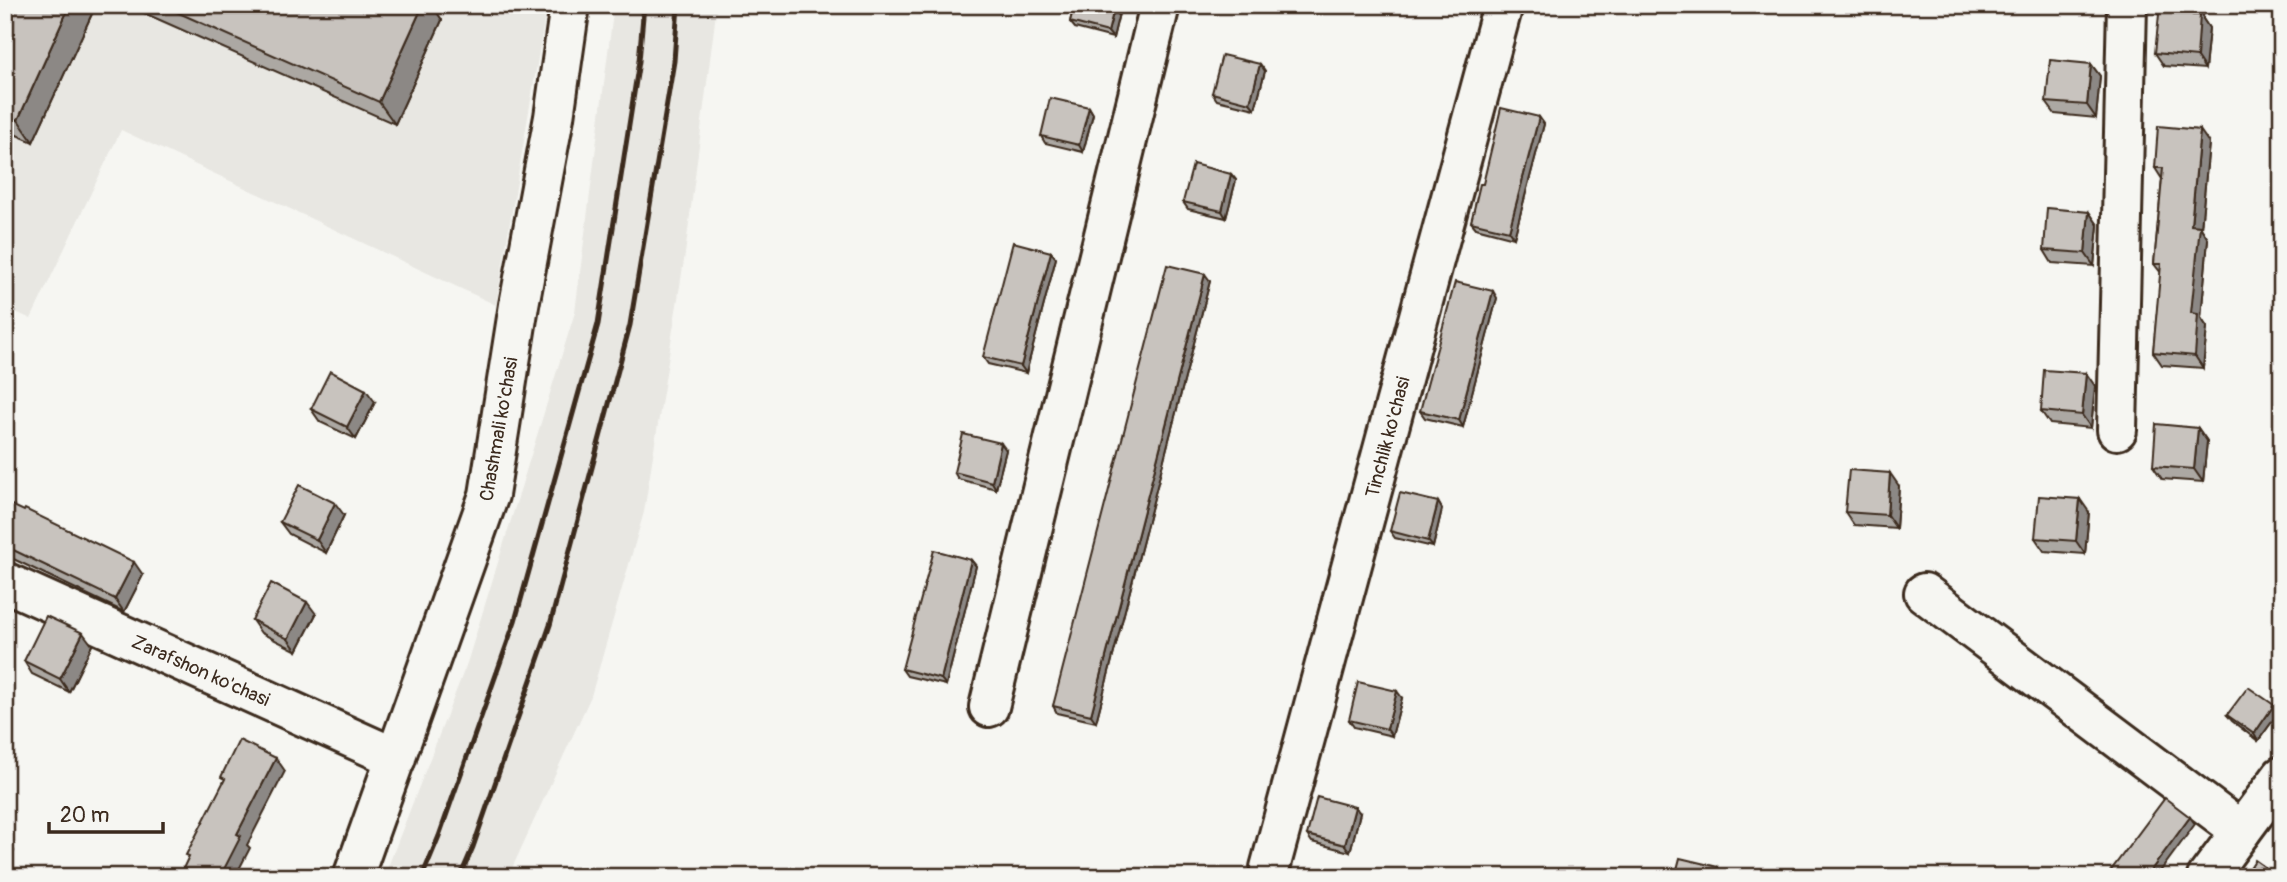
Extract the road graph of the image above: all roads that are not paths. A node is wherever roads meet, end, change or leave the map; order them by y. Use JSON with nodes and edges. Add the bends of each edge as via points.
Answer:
{"nodes":[{"id":1,"x":570,"y":5,"type":"edge"},
{"id":2,"x":1160,"y":5,"type":"edge"},
{"id":3,"x":2127,"y":5,"type":"edge"},
{"id":4,"x":1498,"y":6,"type":"edge"},
{"id":5,"x":2117,"y":430,"type":"dead end"},
{"id":6,"x":5,"y":582,"type":"edge"},
{"id":7,"x":1924,"y":593,"type":"dead end"},
{"id":8,"x":989,"y":707,"type":"dead end"},
{"id":9,"x":396,"y":758,"type":"junction"},
{"id":10,"x":2282,"y":776,"type":"edge"},
{"id":11,"x":2241,"y":831,"type":"junction"},
{"id":12,"x":1270,"y":868,"type":"dead end"},
{"id":13,"x":352,"y":877,"type":"edge"},
{"id":14,"x":2207,"y":877,"type":"edge"}],
"edges":[{"from":1,"to":9,"type":"street","name":"Chashmali ko'chasi","via":[[489,495]]},
{"from":2,"to":8,"type":"street"},
{"from":3,"to":5,"type":"street"},
{"from":4,"to":12,"type":"street","name":"Tinchlik ko'chasi"},
{"from":6,"to":9,"type":"street","name":"Zarafshon ko'chasi"},
{"from":7,"to":11,"type":"street"},
{"from":9,"to":13,"type":"street","name":"Chashmali ko'chasi"},
{"from":10,"to":11,"type":"street"},
{"from":11,"to":14,"type":"street"}]}
